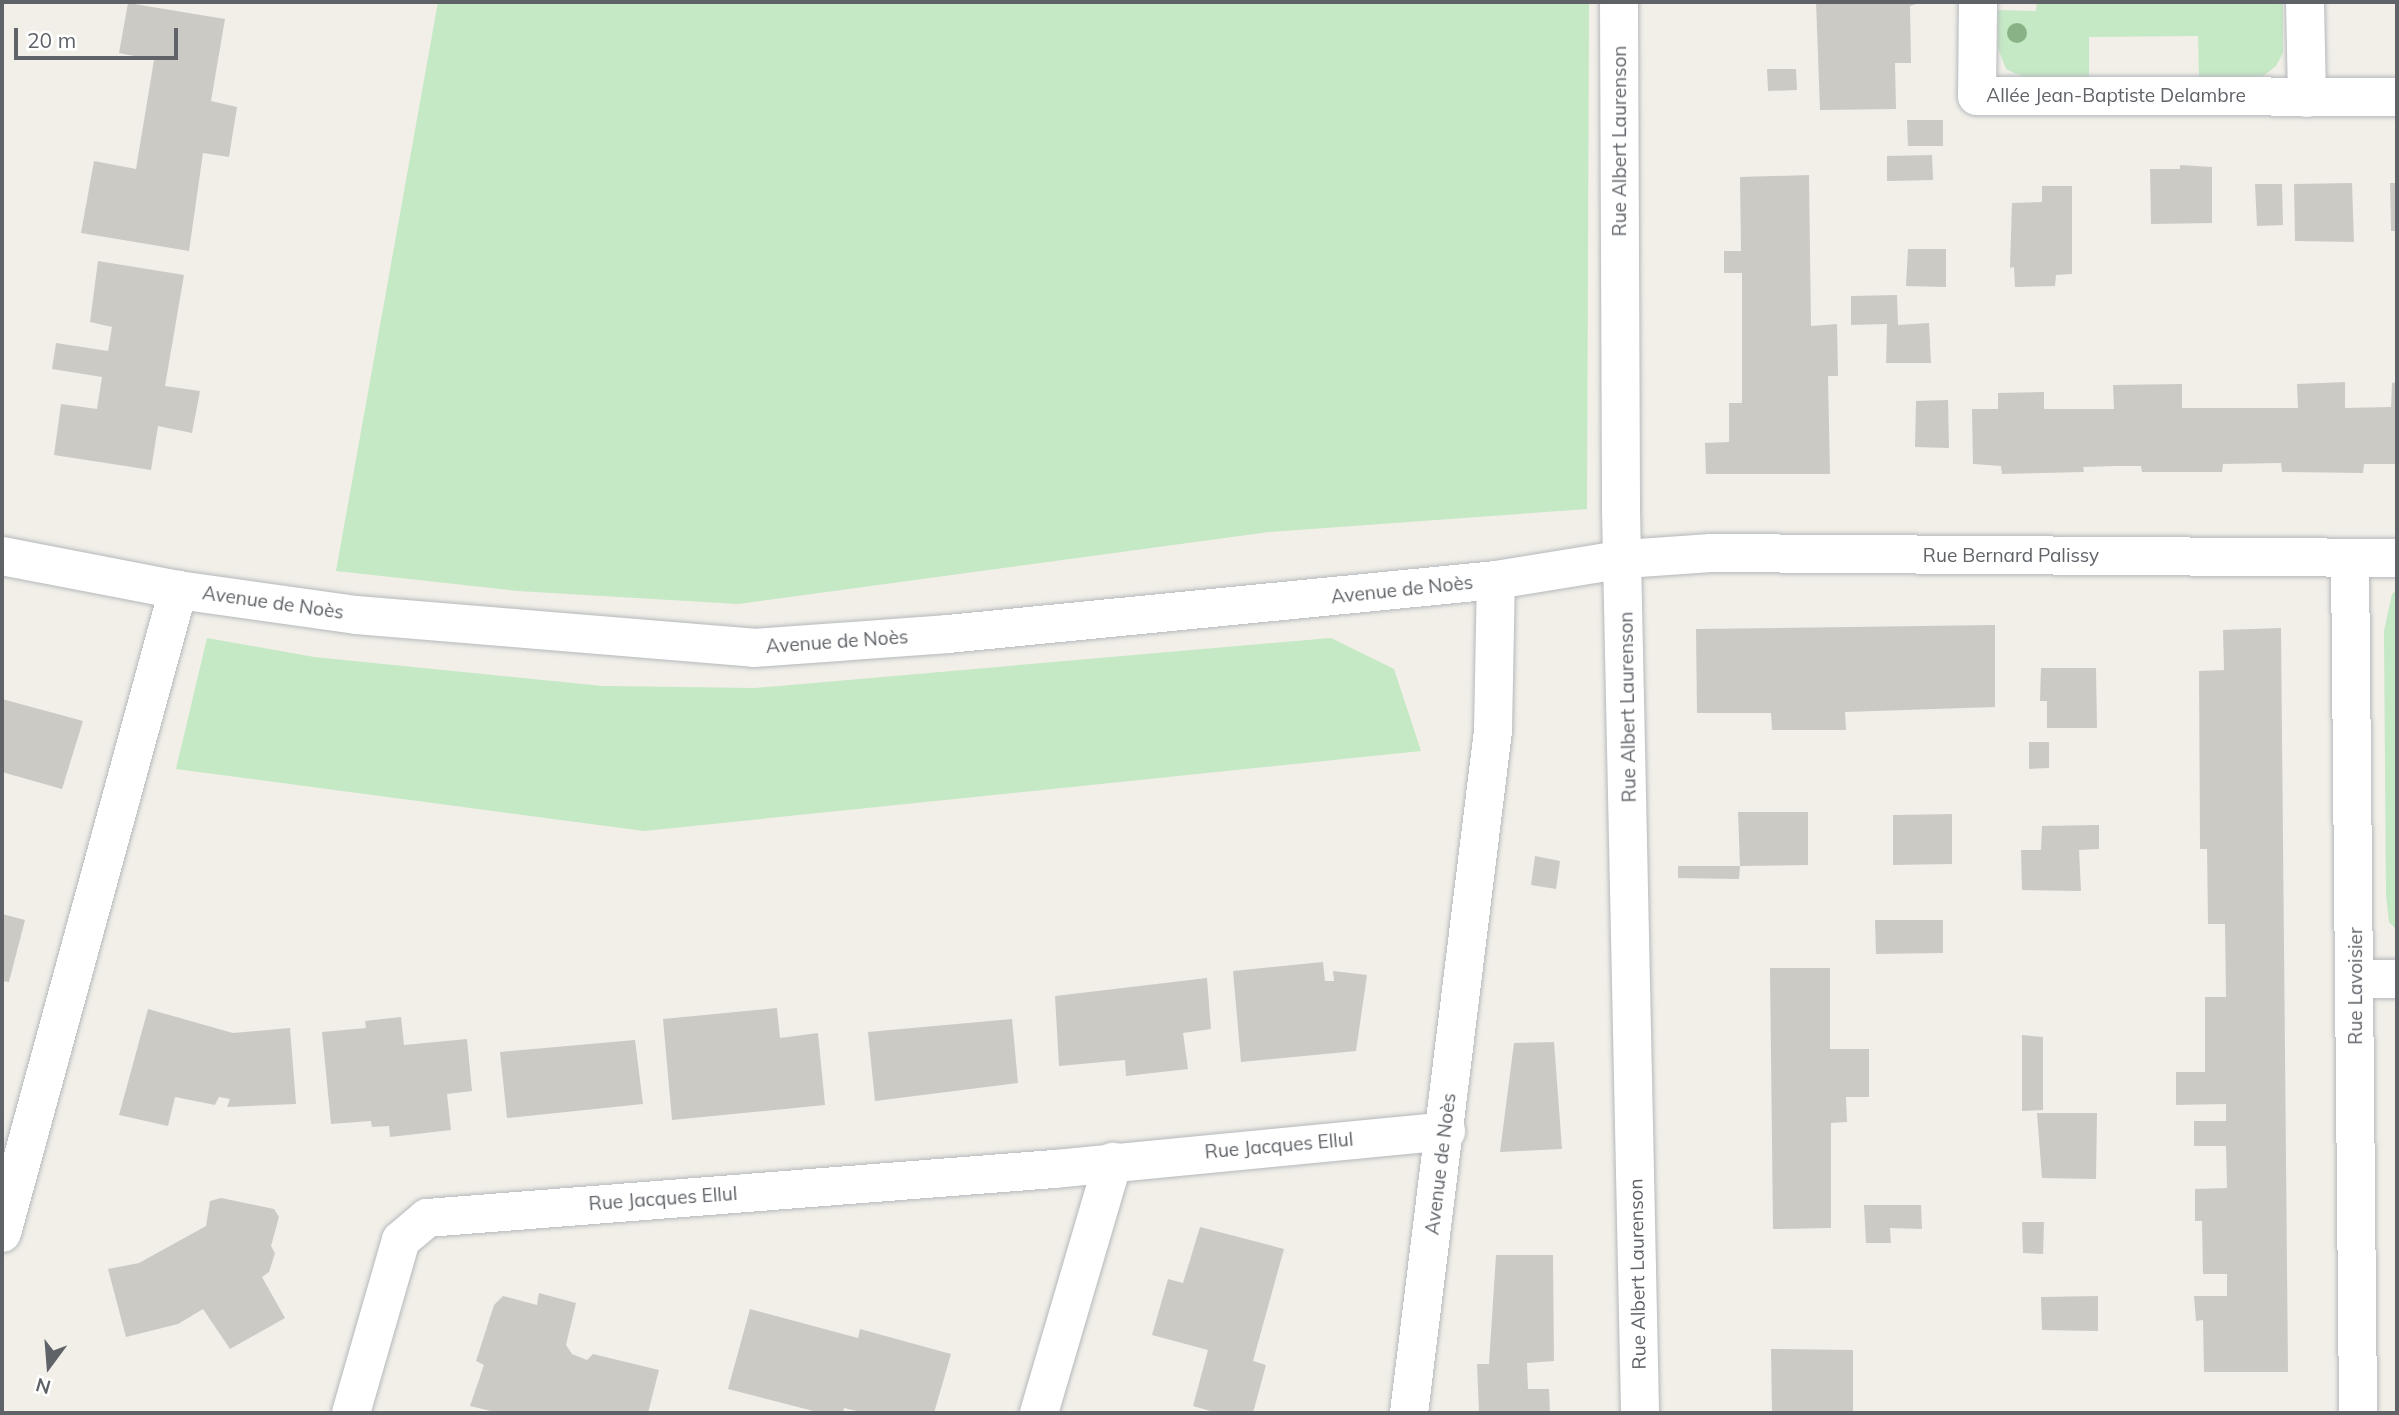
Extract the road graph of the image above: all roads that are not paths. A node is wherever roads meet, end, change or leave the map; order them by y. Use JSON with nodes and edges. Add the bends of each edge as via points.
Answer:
{"nodes":[{"id":1,"x":1619,"y":2,"type":"edge"},
{"id":2,"x":1978,"y":2,"type":"edge"},
{"id":3,"x":2305,"y":2,"type":"edge"},
{"id":4,"x":2397,"y":97,"type":"edge"},
{"id":5,"x":2307,"y":98,"type":"junction"},
{"id":6,"x":2,"y":556,"type":"edge"},
{"id":7,"x":2350,"y":558,"type":"junction"},
{"id":8,"x":2397,"y":558,"type":"edge"},
{"id":9,"x":1625,"y":559,"type":"junction"},
{"id":10,"x":1496,"y":580,"type":"junction"},
{"id":11,"x":178,"y":590,"type":"junction"},
{"id":12,"x":2356,"y":979,"type":"junction"},
{"id":13,"x":2397,"y":979,"type":"edge"},
{"id":14,"x":1446,"y":1131,"type":"junction"},
{"id":15,"x":1113,"y":1162,"type":"junction"},
{"id":16,"x":2,"y":1233,"type":"edge"},
{"id":17,"x":351,"y":1413,"type":"edge"},
{"id":18,"x":1039,"y":1413,"type":"edge"},
{"id":19,"x":1409,"y":1413,"type":"edge"},
{"id":20,"x":1640,"y":1413,"type":"edge"},
{"id":21,"x":2358,"y":1413,"type":"edge"}],
"edges":[{"from":1,"to":9,"type":"street","name":"Rue Albert Laurenson"},
{"from":2,"to":5,"type":"street","name":"Allée Jean-Baptiste Delambre","via":[[1977,96]]},
{"from":3,"to":5,"type":"street"},
{"from":4,"to":5,"type":"street","name":"Allée Jean-Baptiste Delambre"},
{"from":6,"to":11,"type":"street","name":"Avenue de Noès"},
{"from":7,"to":8,"type":"street","name":"Rue Bernard Palissy"},
{"from":7,"to":9,"type":"street","name":"Rue Bernard Palissy","via":[[1711,553]]},
{"from":7,"to":12,"type":"street","name":"Rue Lavoisier"},
{"from":9,"to":10,"type":"street","name":"Avenue de Noès"},
{"from":9,"to":20,"type":"street","name":"Rue Albert Laurenson"},
{"from":10,"to":11,"type":"street","name":"Avenue de Noès","via":[[948,634],[754,648],[356,615]]},
{"from":10,"to":14,"type":"street","name":"Avenue de Noès","via":[[1493,731]]},
{"from":11,"to":16,"type":"street","name":"Avenue de Noès"},
{"from":12,"to":13,"type":"street"},
{"from":12,"to":21,"type":"street","name":"Rue Lavoisier"},
{"from":14,"to":15,"type":"street","name":"Rue Jacques Ellul"},
{"from":14,"to":19,"type":"street","name":"Avenue de Noès"},
{"from":15,"to":17,"type":"street","name":"Rue Jacques Ellul","via":[[427,1218],[401,1240]]},
{"from":15,"to":18,"type":"street"}]}
